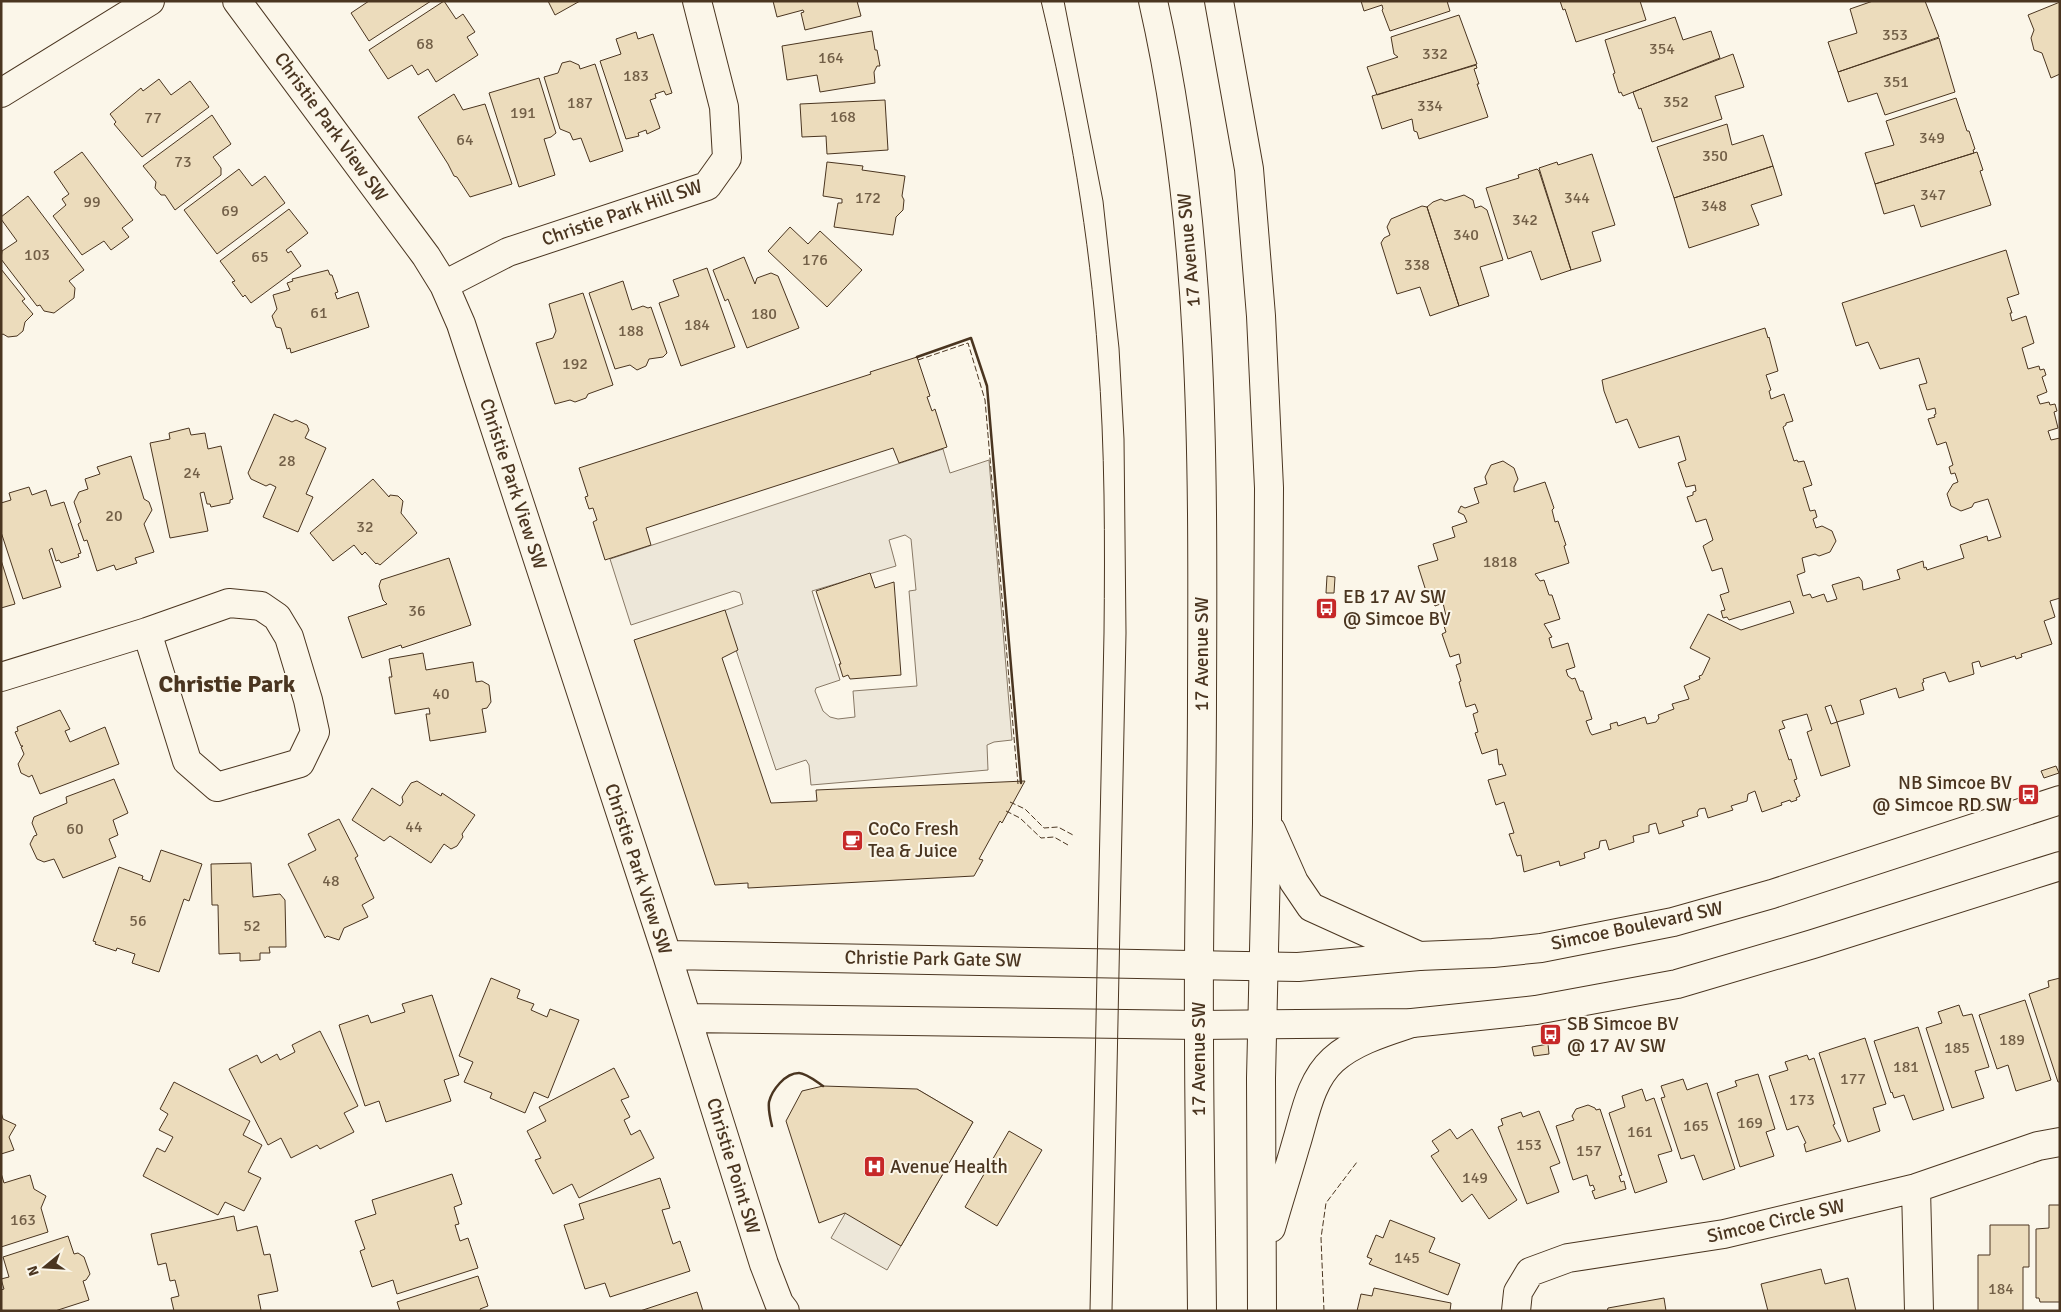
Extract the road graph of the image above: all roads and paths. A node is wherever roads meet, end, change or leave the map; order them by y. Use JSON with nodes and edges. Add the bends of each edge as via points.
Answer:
{"nodes":[{"id":1,"x":150,"y":1,"type":"edge"},
{"id":2,"x":238,"y":1,"type":"edge"},
{"id":3,"x":697,"y":1,"type":"edge"},
{"id":4,"x":1152,"y":1,"type":"edge"},
{"id":5,"x":1219,"y":1,"type":"edge"},
{"id":6,"x":1,"y":93,"type":"edge"},
{"id":7,"x":444,"y":285,"type":"junction"},
{"id":8,"x":147,"y":632,"type":"junction"},
{"id":9,"x":1,"y":677,"type":"edge"},
{"id":10,"x":2060,"y":800,"type":"edge"},
{"id":11,"x":1268,"y":823,"type":"junction"},
{"id":12,"x":2060,"y":866,"type":"edge"},
{"id":13,"x":2025,"y":877,"type":"junction"},
{"id":14,"x":2060,"y":882,"type":"edge"},
{"id":15,"x":667,"y":955,"type":"junction"},
{"id":16,"x":1419,"y":956,"type":"junction"},
{"id":17,"x":1199,"y":966,"type":"junction"},
{"id":18,"x":1264,"y":967,"type":"junction"},
{"id":19,"x":686,"y":1018,"type":"junction"},
{"id":20,"x":1412,"y":1023,"type":"junction"},
{"id":21,"x":1262,"y":1024,"type":"junction"},
{"id":22,"x":1198,"y":1026,"type":"junction"},
{"id":23,"x":2060,"y":1142,"type":"edge"},
{"id":24,"x":1916,"y":1188,"type":"junction"},
{"id":25,"x":1262,"y":1256,"type":"junction"},
{"id":26,"x":785,"y":1311,"type":"edge"},
{"id":27,"x":1202,"y":1311,"type":"edge"},
{"id":28,"x":1262,"y":1311,"type":"edge"},
{"id":29,"x":1516,"y":1311,"type":"edge"},
{"id":30,"x":1918,"y":1311,"type":"edge"}],
"edges":[{"from":1,"to":6,"type":"street"},
{"from":2,"to":7,"type":"street","name":"Christie Park View SW"},
{"from":3,"to":7,"type":"street","name":"Christie Park Hill SW","via":[[724,107],[726,141],[726,158],[707,186],[508,252]]},
{"from":4,"to":17,"type":"street","name":"17 Avenue SW","via":[[1162,41],[1191,240],[1200,425],[1203,634]]},
{"from":5,"to":11,"type":"street","via":[[1248,169],[1261,316],[1269,488]]},
{"from":7,"to":15,"type":"street","name":"Christie Park View SW","via":[[470,348]]},
{"from":8,"to":8,"type":"street","via":[[187,761],[218,787],[300,763],[314,732],[289,637],[277,617],[261,606],[229,604]]},
{"from":8,"to":9,"type":"street"},
{"from":10,"to":16,"type":"street","name":"Simcoe Boulevard SW","via":[[1772,894],[1673,922],[1541,948]]},
{"from":11,"to":16,"type":"street","via":[[1294,882],[1311,907]]},
{"from":11,"to":18,"type":"street"},
{"from":12,"to":13,"type":"street"},
{"from":13,"to":14,"type":"street"},
{"from":13,"to":20,"type":"street","via":[[1677,984],[1536,1010]]},
{"from":15,"to":17,"type":"street","name":"Christie Park Gate SW"},
{"from":15,"to":19,"type":"street","name":"Christie Park View SW"},
{"from":16,"to":18,"type":"street","name":"Simcoe Boulevard SW"},
{"from":17,"to":18,"type":"street","name":"Simcoe Boulevard SW"},
{"from":17,"to":22,"type":"street","name":"17 Avenue SW"},
{"from":18,"to":21,"type":"street"},
{"from":19,"to":22,"type":"street"},
{"from":19,"to":26,"type":"street","name":"Christie Point SW","via":[[764,1264]]},
{"from":20,"to":21,"type":"street"},
{"from":20,"to":25,"type":"street","via":[[1352,1047],[1332,1061],[1316,1084],[1306,1105]]},
{"from":21,"to":22,"type":"street"},
{"from":21,"to":25,"type":"street"},
{"from":22,"to":27,"type":"street","name":"17 Avenue SW"},
{"from":23,"to":24,"type":"street","name":"Simcoe Circle SW","via":[[2038,1146]]},
{"from":24,"to":29,"type":"street","name":"Simcoe Circle SW","via":[[1724,1234],[1568,1258],[1530,1272],[1518,1292]]},
{"from":24,"to":30,"type":"street"},
{"from":25,"to":28,"type":"street"}]}
